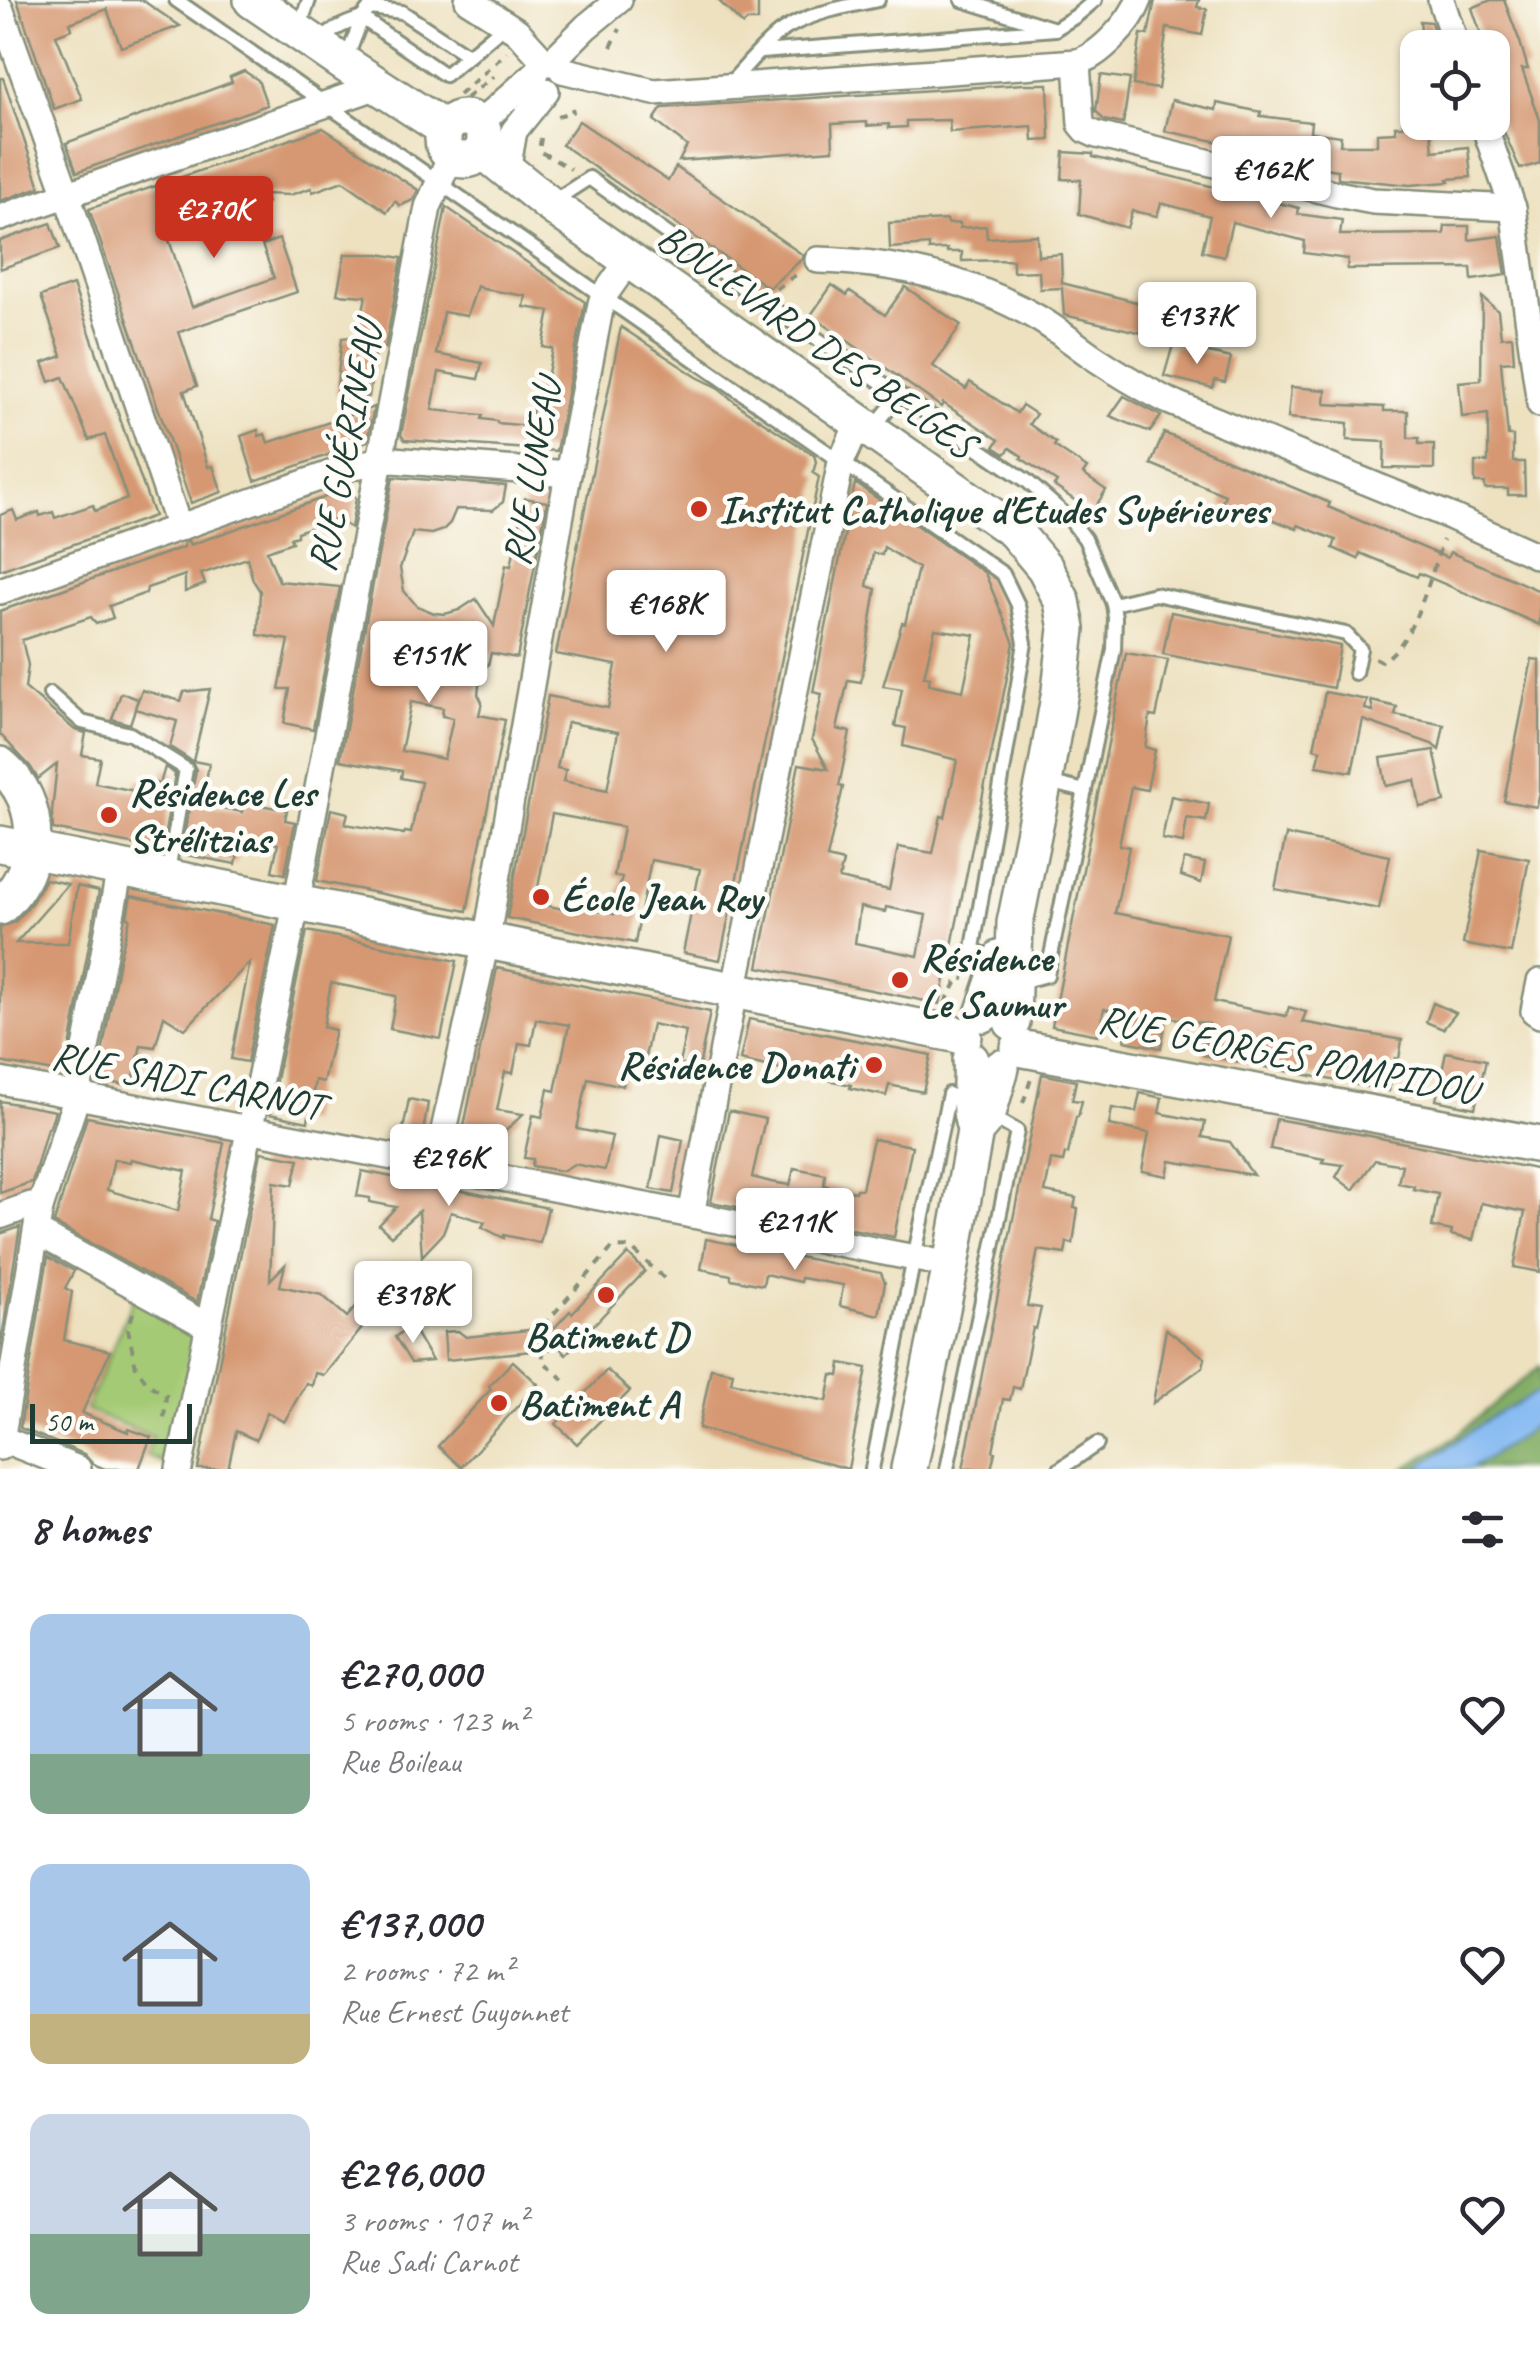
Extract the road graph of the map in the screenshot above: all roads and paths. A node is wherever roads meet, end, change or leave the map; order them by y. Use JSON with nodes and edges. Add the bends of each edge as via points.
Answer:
{"nodes":[{"id":1,"x":176,"y":0,"type":"edge"},
{"id":2,"x":252,"y":0,"type":"edge"},
{"id":3,"x":468,"y":0,"type":"edge"},
{"id":4,"x":878,"y":0,"type":"edge"},
{"id":5,"x":962,"y":0,"type":"edge"},
{"id":6,"x":1095,"y":0,"type":"edge"},
{"id":7,"x":1139,"y":0,"type":"edge"},
{"id":8,"x":1441,"y":0,"type":"edge"},
{"id":9,"x":613,"y":6,"type":"edge"},
{"id":10,"x":0,"y":8,"type":"edge"},
{"id":11,"x":369,"y":9,"type":"edge"},
{"id":12,"x":1055,"y":28,"type":"junction"},
{"id":13,"x":1451,"y":30,"type":"edge"},
{"id":14,"x":508,"y":33,"type":"junction"},
{"id":15,"x":318,"y":35,"type":"edge"},
{"id":16,"x":761,"y":52,"type":"junction"},
{"id":17,"x":469,"y":56,"type":"junction"},
{"id":18,"x":1076,"y":62,"type":"junction"},
{"id":19,"x":554,"y":77,"type":"junction"},
{"id":20,"x":378,"y":86,"type":"junction"},
{"id":21,"x":727,"y":86,"type":"junction"},
{"id":22,"x":326,"y":104,"type":"junction"},
{"id":23,"x":553,"y":117,"type":"dead end"},
{"id":24,"x":542,"y":128,"type":"dead end"},
{"id":25,"x":1489,"y":140,"type":"edge"},
{"id":26,"x":532,"y":142,"type":"dead end"},
{"id":27,"x":474,"y":146,"type":"junction"},
{"id":28,"x":539,"y":152,"type":"junction"},
{"id":29,"x":588,"y":178,"type":"junction"},
{"id":30,"x":67,"y":195,"type":"junction"},
{"id":31,"x":549,"y":204,"type":"junction"},
{"id":32,"x":1513,"y":208,"type":"junction"},
{"id":33,"x":0,"y":218,"type":"edge"},
{"id":34,"x":628,"y":260,"type":"junction"},
{"id":35,"x":809,"y":266,"type":"joint"},
{"id":36,"x":774,"y":290,"type":"dead end"},
{"id":37,"x":603,"y":297,"type":"junction"},
{"id":38,"x":900,"y":395,"type":"junction"},
{"id":39,"x":1540,"y":404,"type":"edge"},
{"id":40,"x":867,"y":426,"type":"junction"},
{"id":41,"x":380,"y":460,"type":"junction"},
{"id":42,"x":841,"y":462,"type":"junction"},
{"id":43,"x":568,"y":474,"type":"junction"},
{"id":44,"x":1452,"y":517,"type":"junction"},
{"id":45,"x":179,"y":528,"type":"junction"},
{"id":46,"x":1540,"y":557,"type":"edge"},
{"id":47,"x":0,"y":591,"type":"edge"},
{"id":48,"x":1112,"y":604,"type":"junction"},
{"id":49,"x":1360,"y":649,"type":"junction"},
{"id":50,"x":1354,"y":674,"type":"dead end"},
{"id":51,"x":50,"y":694,"type":"dead end"},
{"id":52,"x":0,"y":765,"type":"edge"},
{"id":53,"x":1044,"y":781,"type":"junction"},
{"id":54,"x":1084,"y":791,"type":"junction"},
{"id":55,"x":16,"y":847,"type":"edge"},
{"id":56,"x":120,"y":868,"type":"junction"},
{"id":57,"x":167,"y":878,"type":"junction"},
{"id":58,"x":297,"y":904,"type":"junction"},
{"id":59,"x":0,"y":907,"type":"edge"},
{"id":60,"x":486,"y":942,"type":"junction"},
{"id":61,"x":994,"y":976,"type":"junction"},
{"id":62,"x":1540,"y":982,"type":"edge"},
{"id":63,"x":734,"y":992,"type":"junction"},
{"id":64,"x":944,"y":1005,"type":"dead end"},
{"id":65,"x":1540,"y":1016,"type":"edge"},
{"id":66,"x":992,"y":1041,"type":"junction"},
{"id":67,"x":0,"y":1082,"type":"edge"},
{"id":68,"x":950,"y":1094,"type":"dead end"},
{"id":69,"x":77,"y":1096,"type":"junction"},
{"id":70,"x":982,"y":1122,"type":"junction"},
{"id":71,"x":250,"y":1130,"type":"junction"},
{"id":72,"x":1540,"y":1145,"type":"edge"},
{"id":73,"x":436,"y":1166,"type":"junction"},
{"id":74,"x":691,"y":1215,"type":"junction"},
{"id":75,"x":0,"y":1216,"type":"edge"},
{"id":76,"x":38,"y":1220,"type":"junction"},
{"id":77,"x":914,"y":1258,"type":"junction"},
{"id":78,"x":951,"y":1266,"type":"junction"},
{"id":79,"x":664,"y":1278,"type":"dead end"},
{"id":80,"x":141,"y":1289,"type":"junction"},
{"id":81,"x":209,"y":1327,"type":"junction"},
{"id":82,"x":564,"y":1380,"type":"dead end"},
{"id":83,"x":4,"y":1400,"type":"edge"},
{"id":84,"x":163,"y":1426,"type":"dead end"},
{"id":85,"x":1,"y":1443,"type":"edge"},
{"id":86,"x":877,"y":1444,"type":"junction"},
{"id":87,"x":1097,"y":1444,"type":"dead end"},
{"id":88,"x":911,"y":1461,"type":"edge"},
{"id":89,"x":78,"y":1469,"type":"edge"},
{"id":90,"x":179,"y":1469,"type":"edge"},
{"id":91,"x":872,"y":1469,"type":"edge"},
{"id":92,"x":946,"y":1469,"type":"edge"},
{"id":93,"x":1060,"y":1469,"type":"edge"}],
"edges":[{"from":1,"to":22,"type":"lane"},
{"from":2,"to":15,"type":"main road"},
{"from":3,"to":14,"type":"street"},
{"from":4,"to":16,"type":"lane","via":[[801,22]]},
{"from":5,"to":12,"type":"lane"},
{"from":6,"to":12,"type":"lane"},
{"from":7,"to":18,"type":"street","via":[[1128,22]]},
{"from":8,"to":13,"type":"street"},
{"from":9,"to":19,"type":"street"},
{"from":10,"to":30,"type":"street"},
{"from":11,"to":15,"type":"lane"},
{"from":11,"to":15,"type":"lane"},
{"from":11,"to":17,"type":"lane","via":[[402,12]]},
{"from":11,"to":17,"type":"lane","via":[[445,75]]},
{"from":12,"to":16,"type":"lane"},
{"from":14,"to":17,"type":"lane"},
{"from":14,"to":19,"type":"street"},
{"from":14,"to":27,"type":"path","via":[[508,52]]},
{"from":15,"to":20,"type":"main road"},
{"from":16,"to":21,"type":"lane"},
{"from":18,"to":21,"type":"street"},
{"from":18,"to":32,"type":"street","via":[[1081,124],[1097,135],[1373,201]]},
{"from":19,"to":21,"type":"street","via":[[654,92]]},
{"from":19,"to":23,"type":"path","via":[[573,112]]},
{"from":19,"to":27,"type":"street","via":[[490,116]]},
{"from":19,"to":27,"type":"street","name":"RUE GUÉRINEAU","via":[[514,131]]},
{"from":20,"to":22,"type":"street"},
{"from":20,"to":27,"type":"main road"},
{"from":22,"to":27,"type":"lane"},
{"from":22,"to":30,"type":"street"},
{"from":24,"to":28,"type":"path"},
{"from":25,"to":32,"type":"street"},
{"from":26,"to":28,"type":"path"},
{"from":27,"to":28,"type":"path"},
{"from":27,"to":31,"type":"main road","name":"BOULEVARD DES BELGES"},
{"from":27,"to":37,"type":"lane"},
{"from":27,"to":41,"type":"street","name":"RUE GUÉRINEAU","via":[[428,207]]},
{"from":28,"to":29,"type":"path"},
{"from":29,"to":31,"type":"lane"},
{"from":29,"to":38,"type":"lane"},
{"from":30,"to":33,"type":"street"},
{"from":30,"to":45,"type":"street"},
{"from":31,"to":34,"type":"main road","name":"BOULEVARD DES BELGES"},
{"from":32,"to":39,"type":"street"},
{"from":34,"to":37,"type":"street","name":"RUE LUNEAU"},
{"from":34,"to":40,"type":"main road","name":"BOULEVARD DES BELGES"},
{"from":35,"to":36,"type":"path"},
{"from":35,"to":44,"type":"street","via":[[904,269],[964,283],[1046,322],[1166,400]]},
{"from":37,"to":42,"type":"lane"},
{"from":37,"to":43,"type":"street","name":"RUE LUNEAU"},
{"from":38,"to":40,"type":"lane"},
{"from":38,"to":48,"type":"lane","via":[[1069,518]]},
{"from":40,"to":42,"type":"street","via":[[854,435]]},
{"from":40,"to":53,"type":"main road","name":"BOULEVARD DES BELGES","via":[[1014,531],[1062,602],[1067,629]]},
{"from":41,"to":43,"type":"street"},
{"from":41,"to":45,"type":"street"},
{"from":41,"to":58,"type":"street","name":"RUE GUÉRINEAU"},
{"from":42,"to":61,"type":"lane","via":[[1003,574],[1018,605],[1025,643],[974,948]]},
{"from":42,"to":63,"type":"street"},
{"from":43,"to":60,"type":"street","name":"RUE LUNEAU"},
{"from":44,"to":46,"type":"street"},
{"from":44,"to":49,"type":"path","via":[[1405,638],[1381,660]]},
{"from":45,"to":47,"type":"street"},
{"from":48,"to":49,"type":"lane","via":[[1156,594],[1346,634]]},
{"from":48,"to":54,"type":"lane","via":[[1114,648],[1095,770]]},
{"from":49,"to":50,"type":"lane"},
{"from":51,"to":57,"type":"lane","via":[[82,722],[130,734],[186,768]]},
{"from":52,"to":55,"type":"main road","via":[[29,808],[33,829]]},
{"from":53,"to":54,"type":"lane"},
{"from":53,"to":61,"type":"main road","via":[[1015,924]]},
{"from":54,"to":61,"type":"lane","via":[[1047,975],[1026,982]]},
{"from":55,"to":56,"type":"main road","name":"RUE GEORGES POMPIDOU"},
{"from":55,"to":59,"type":"main road","via":[[29,864]]},
{"from":56,"to":57,"type":"main road","name":"RUE GEORGES POMPIDOU"},
{"from":56,"to":69,"type":"street"},
{"from":57,"to":58,"type":"main road","name":"RUE GEORGES POMPIDOU"},
{"from":58,"to":60,"type":"main road","name":"RUE GEORGES POMPIDOU"},
{"from":58,"to":71,"type":"street","name":"RUE GUÉRINEAU"},
{"from":60,"to":63,"type":"main road","name":"RUE GEORGES POMPIDOU"},
{"from":60,"to":73,"type":"street","name":"RUE LUNEAU"},
{"from":61,"to":64,"type":"path","via":[[958,978]]},
{"from":61,"to":66,"type":"main road"},
{"from":62,"to":65,"type":"street","via":[[1534,1011]]},
{"from":63,"to":66,"type":"main road","name":"RUE GEORGES POMPIDOU"},
{"from":63,"to":74,"type":"street"},
{"from":66,"to":70,"type":"main road","via":[[973,1078],[970,1115]]},
{"from":66,"to":72,"type":"main road","name":"RUE GEORGES POMPIDOU"},
{"from":67,"to":69,"type":"street","name":"RUE SADI CARNOT"},
{"from":68,"to":77,"type":"lane"},
{"from":69,"to":71,"type":"street","name":"RUE SADI CARNOT"},
{"from":69,"to":76,"type":"street"},
{"from":70,"to":78,"type":"main road"},
{"from":70,"to":92,"type":"lane","via":[[1017,1131]]},
{"from":71,"to":73,"type":"street","name":"RUE SADI CARNOT"},
{"from":71,"to":81,"type":"street","name":"RUE GUÉRINEAU"},
{"from":73,"to":74,"type":"street","name":"RUE SADI CARNOT"},
{"from":74,"to":77,"type":"street","name":"RUE SADI CARNOT"},
{"from":75,"to":76,"type":"street","via":[[30,1205]]},
{"from":76,"to":80,"type":"street"},
{"from":76,"to":83,"type":"street"},
{"from":77,"to":78,"type":"street","name":"RUE SADI CARNOT"},
{"from":77,"to":86,"type":"lane"},
{"from":78,"to":88,"type":"main road"},
{"from":79,"to":82,"type":"path","via":[[631,1248],[613,1247],[542,1327],[543,1361]]},
{"from":80,"to":81,"type":"street"},
{"from":80,"to":84,"type":"path","via":[[128,1329],[136,1367],[166,1396]]},
{"from":81,"to":90,"type":"street","name":"RUE GUÉRINEAU"},
{"from":83,"to":85,"type":"street"},
{"from":85,"to":89,"type":"street"},
{"from":86,"to":88,"type":"lane"},
{"from":86,"to":91,"type":"lane"},
{"from":87,"to":93,"type":"lane"}]}
